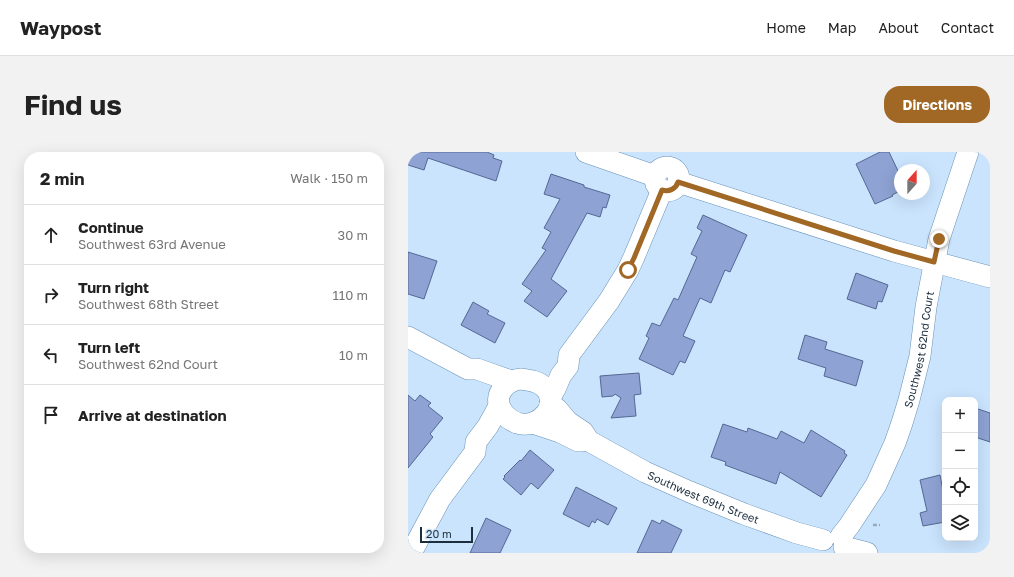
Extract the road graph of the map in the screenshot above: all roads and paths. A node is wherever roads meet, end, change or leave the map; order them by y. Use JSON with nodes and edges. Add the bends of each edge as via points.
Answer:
{"nodes":[{"id":1,"x":586,"y":152,"type":"edge"},
{"id":2,"x":968,"y":152,"type":"edge"},
{"id":3,"x":669,"y":173,"type":"edge"},
{"id":4,"x":934,"y":262,"type":"junction"},
{"id":5,"x":990,"y":277,"type":"edge"},
{"id":6,"x":408,"y":337,"type":"edge"},
{"id":7,"x":569,"y":355,"type":"junction"},
{"id":8,"x":468,"y":370,"type":"junction"},
{"id":9,"x":519,"y":380,"type":"junction"},
{"id":10,"x":550,"y":401,"type":"junction"},
{"id":11,"x":499,"y":402,"type":"junction"},
{"id":12,"x":526,"y":423,"type":"junction"},
{"id":13,"x":589,"y":441,"type":"junction"},
{"id":14,"x":475,"y":452,"type":"junction"},
{"id":15,"x":832,"y":548,"type":"edge"},
{"id":16,"x":411,"y":553,"type":"edge"},
{"id":17,"x":867,"y":553,"type":"edge"}],
"edges":[{"from":1,"to":3,"type":"street"},
{"from":2,"to":4,"type":"street","name":"Southwest 62nd Court","via":[[939,239]]},
{"from":3,"to":4,"type":"street","via":[[894,251]]},
{"from":3,"to":7,"type":"street","via":[[628,270],[609,301]]},
{"from":4,"to":5,"type":"street"},
{"from":4,"to":15,"type":"street","name":"Southwest 62nd Court","via":[[920,356],[895,443],[876,485]]},
{"from":6,"to":8,"type":"street"},
{"from":7,"to":9,"type":"street","via":[[558,358],[549,368]]},
{"from":7,"to":10,"type":"street","via":[[568,366]]},
{"from":8,"to":9,"type":"street","via":[[477,369]]},
{"from":8,"to":11,"type":"street","via":[[472,378],[482,384]]},
{"from":9,"to":10,"type":"street","via":[[545,387]]},
{"from":9,"to":11,"type":"street","via":[[508,383],[503,388]]},
{"from":10,"to":12,"type":"street","via":[[542,419]]},
{"from":10,"to":13,"type":"street","name":"Southwest 69th Street"},
{"from":11,"to":12,"type":"street","via":[[504,415],[512,421]]},
{"from":11,"to":14,"type":"street","via":[[488,426],[476,442]]},
{"from":12,"to":13,"type":"street","name":"Southwest 69th Street","via":[[560,432],[578,441]]},
{"from":12,"to":14,"type":"street","via":[[499,436],[485,448]]},
{"from":13,"to":15,"type":"street","name":"Southwest 69th Street","via":[[646,472],[709,500]]},
{"from":14,"to":16,"type":"street","via":[[440,499]]},
{"from":15,"to":17,"type":"street","name":"Southwest 69th Street"}]}
